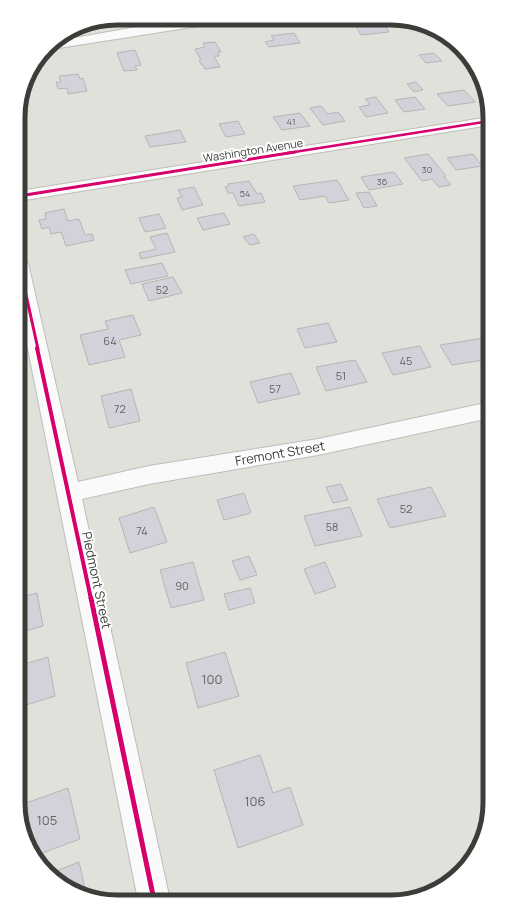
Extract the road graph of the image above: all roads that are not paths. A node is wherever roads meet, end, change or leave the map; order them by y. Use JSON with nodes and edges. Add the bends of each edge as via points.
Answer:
{"nodes":[{"id":1,"x":182,"y":25,"type":"edge"},
{"id":2,"x":60,"y":45,"type":"edge"},
{"id":3,"x":483,"y":122,"type":"edge"},
{"id":4,"x":25,"y":195,"type":"edge"},
{"id":5,"x":25,"y":291,"type":"edge"},
{"id":6,"x":483,"y":411,"type":"edge"},
{"id":7,"x":69,"y":493,"type":"junction"},
{"id":8,"x":153,"y":895,"type":"edge"}],
"edges":[{"from":1,"to":2,"type":"street"},
{"from":3,"to":4,"type":"street","name":"Washington Avenue"},
{"from":5,"to":7,"type":"street","name":"Piedmont Street"},
{"from":6,"to":7,"type":"street","name":"Fremont Street","via":[[262,458],[149,475]]},
{"from":7,"to":8,"type":"street","name":"Piedmont Street"}]}
